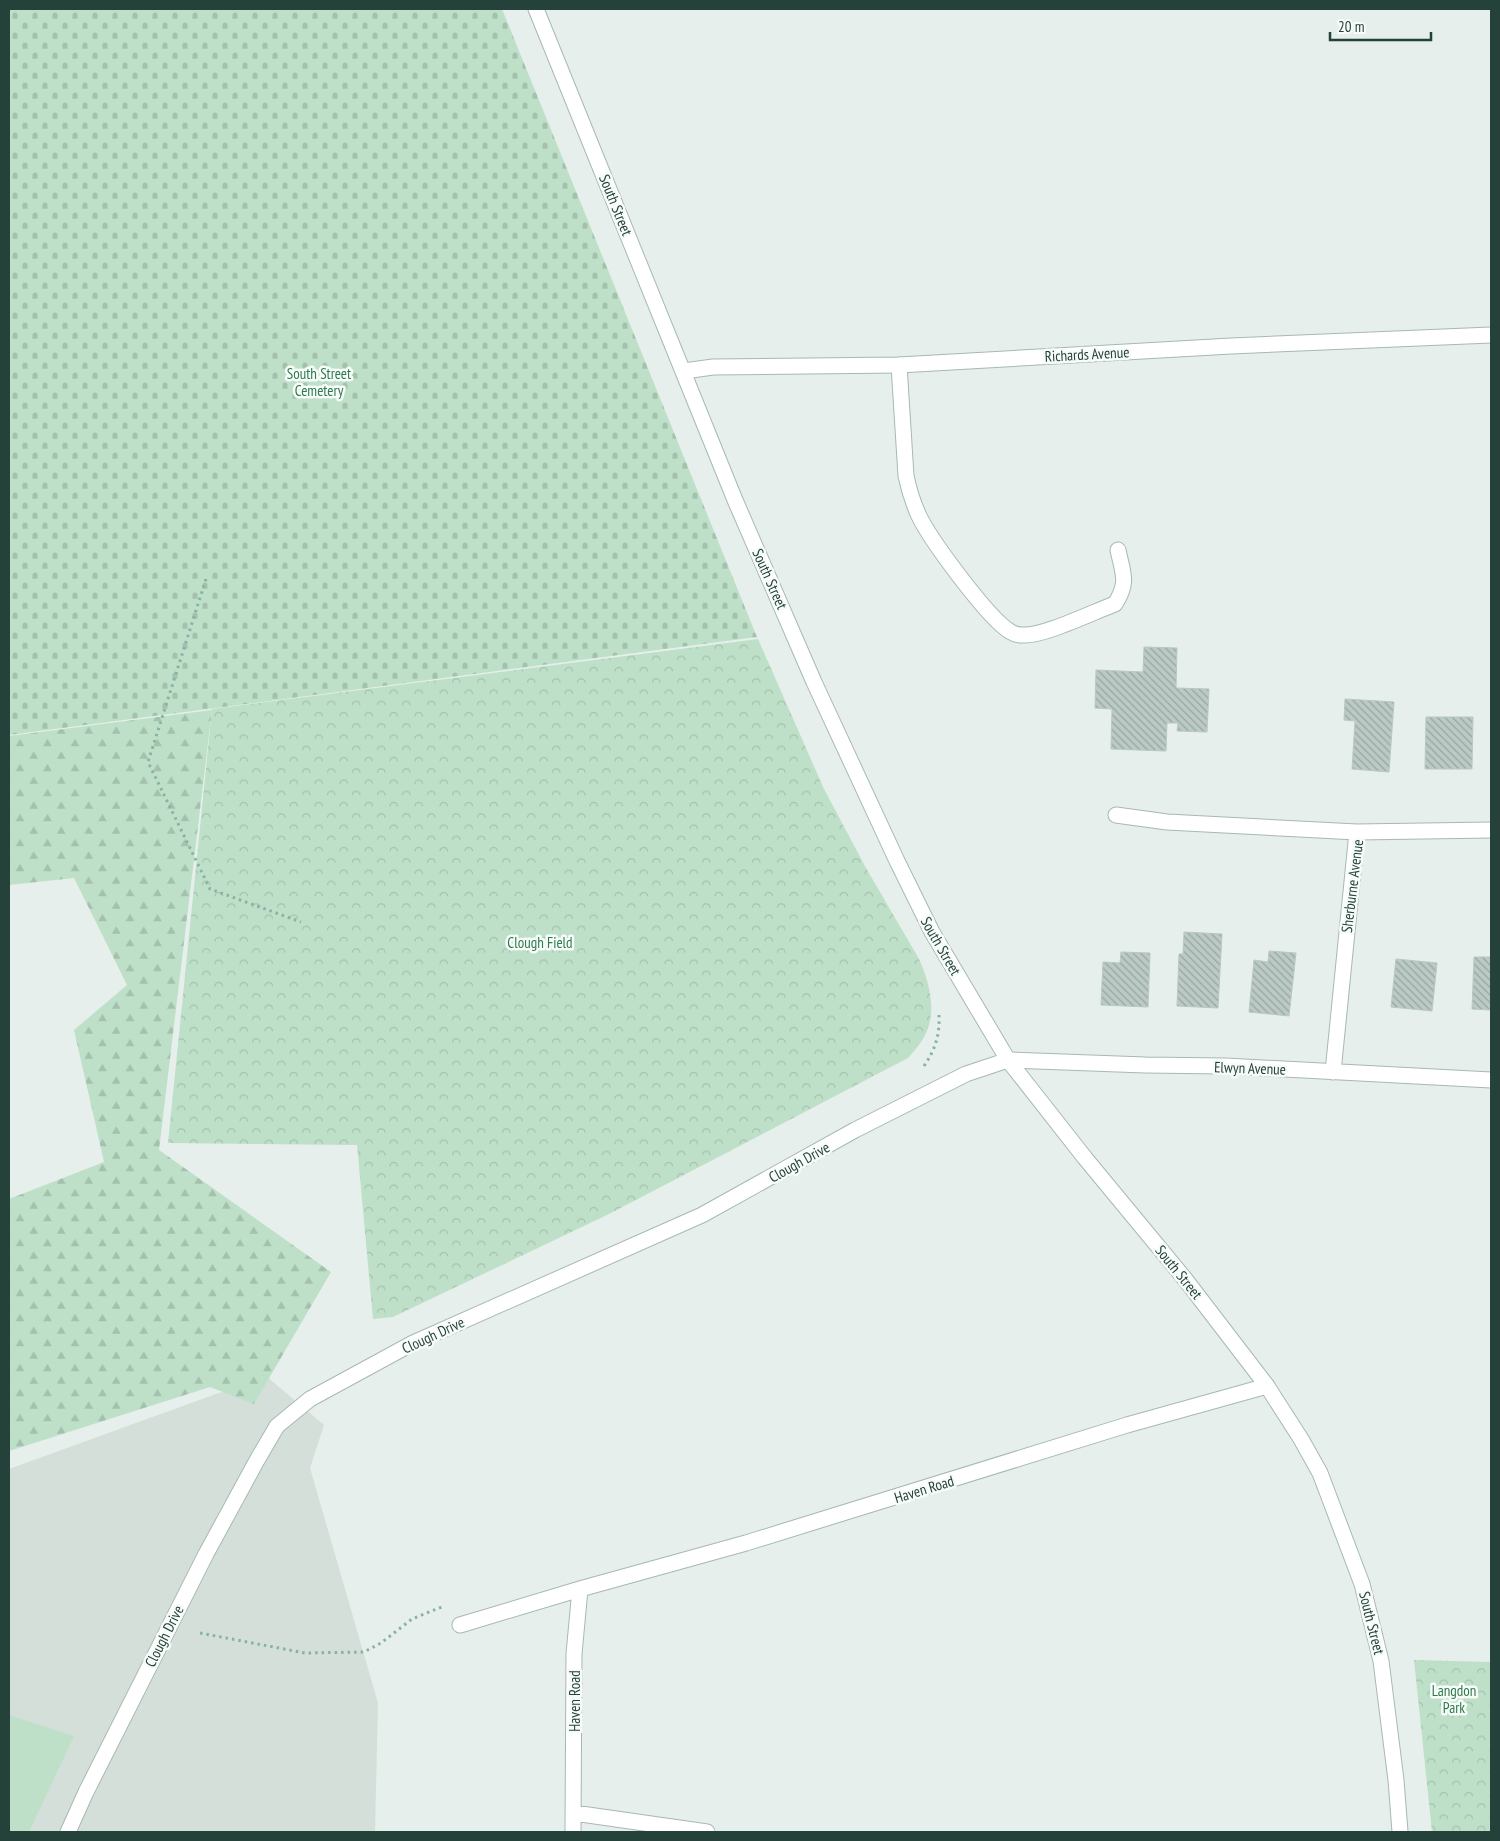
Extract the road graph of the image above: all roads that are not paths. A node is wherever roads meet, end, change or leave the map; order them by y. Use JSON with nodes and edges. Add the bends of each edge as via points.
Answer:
{"nodes":[{"id":1,"x":536,"y":9,"type":"edge"},
{"id":2,"x":1491,"y":335,"type":"edge"},
{"id":3,"x":899,"y":365,"type":"junction"},
{"id":4,"x":684,"y":371,"type":"junction"},
{"id":5,"x":1118,"y":550,"type":"dead end"},
{"id":6,"x":1116,"y":815,"type":"dead end"},
{"id":7,"x":1491,"y":830,"type":"edge"},
{"id":8,"x":1357,"y":832,"type":"junction"},
{"id":9,"x":1008,"y":1060,"type":"junction"},
{"id":10,"x":1333,"y":1072,"type":"junction"},
{"id":11,"x":1491,"y":1080,"type":"edge"},
{"id":12,"x":1267,"y":1386,"type":"junction"},
{"id":13,"x":580,"y":1589,"type":"junction"},
{"id":14,"x":460,"y":1626,"type":"dead end"},
{"id":15,"x":574,"y":1813,"type":"junction"},
{"id":16,"x":68,"y":1832,"type":"edge"},
{"id":17,"x":574,"y":1832,"type":"edge"},
{"id":18,"x":707,"y":1832,"type":"edge"},
{"id":19,"x":1400,"y":1832,"type":"edge"}],
"edges":[{"from":1,"to":4,"type":"street","name":"South Street"},
{"from":2,"to":3,"type":"street","name":"Richards Avenue"},
{"from":3,"to":4,"type":"street","name":"Richards Avenue","via":[[713,367]]},
{"from":3,"to":5,"type":"street","via":[[910,494],[920,518],[949,562],[998,622],[1011,632],[1034,635],[1115,604],[1124,584]]},
{"from":4,"to":9,"type":"street","name":"South Street","via":[[735,500],[896,861],[932,932]]},
{"from":6,"to":8,"type":"street","via":[[1167,822]]},
{"from":7,"to":8,"type":"street","name":"Sherburne Avenue"},
{"from":8,"to":10,"type":"street","name":"Sherburne Avenue"},
{"from":9,"to":10,"type":"street","name":"Elwyn Avenue"},
{"from":9,"to":12,"type":"street","name":"South Street"},
{"from":9,"to":16,"type":"street","name":"Clough Drive","via":[[957,1078],[702,1215],[413,1344],[310,1400],[277,1426],[206,1554]]},
{"from":10,"to":11,"type":"street","name":"Elwyn Avenue"},
{"from":12,"to":13,"type":"street","name":"Haven Road","via":[[1127,1425],[746,1543]]},
{"from":12,"to":19,"type":"street","name":"South Street","via":[[1320,1473],[1362,1584],[1381,1661]]},
{"from":13,"to":14,"type":"street","name":"Haven Road"},
{"from":13,"to":15,"type":"street","name":"Haven Road","via":[[574,1654]]},
{"from":15,"to":17,"type":"street","name":"Haven Road"},
{"from":15,"to":18,"type":"street"}]}
